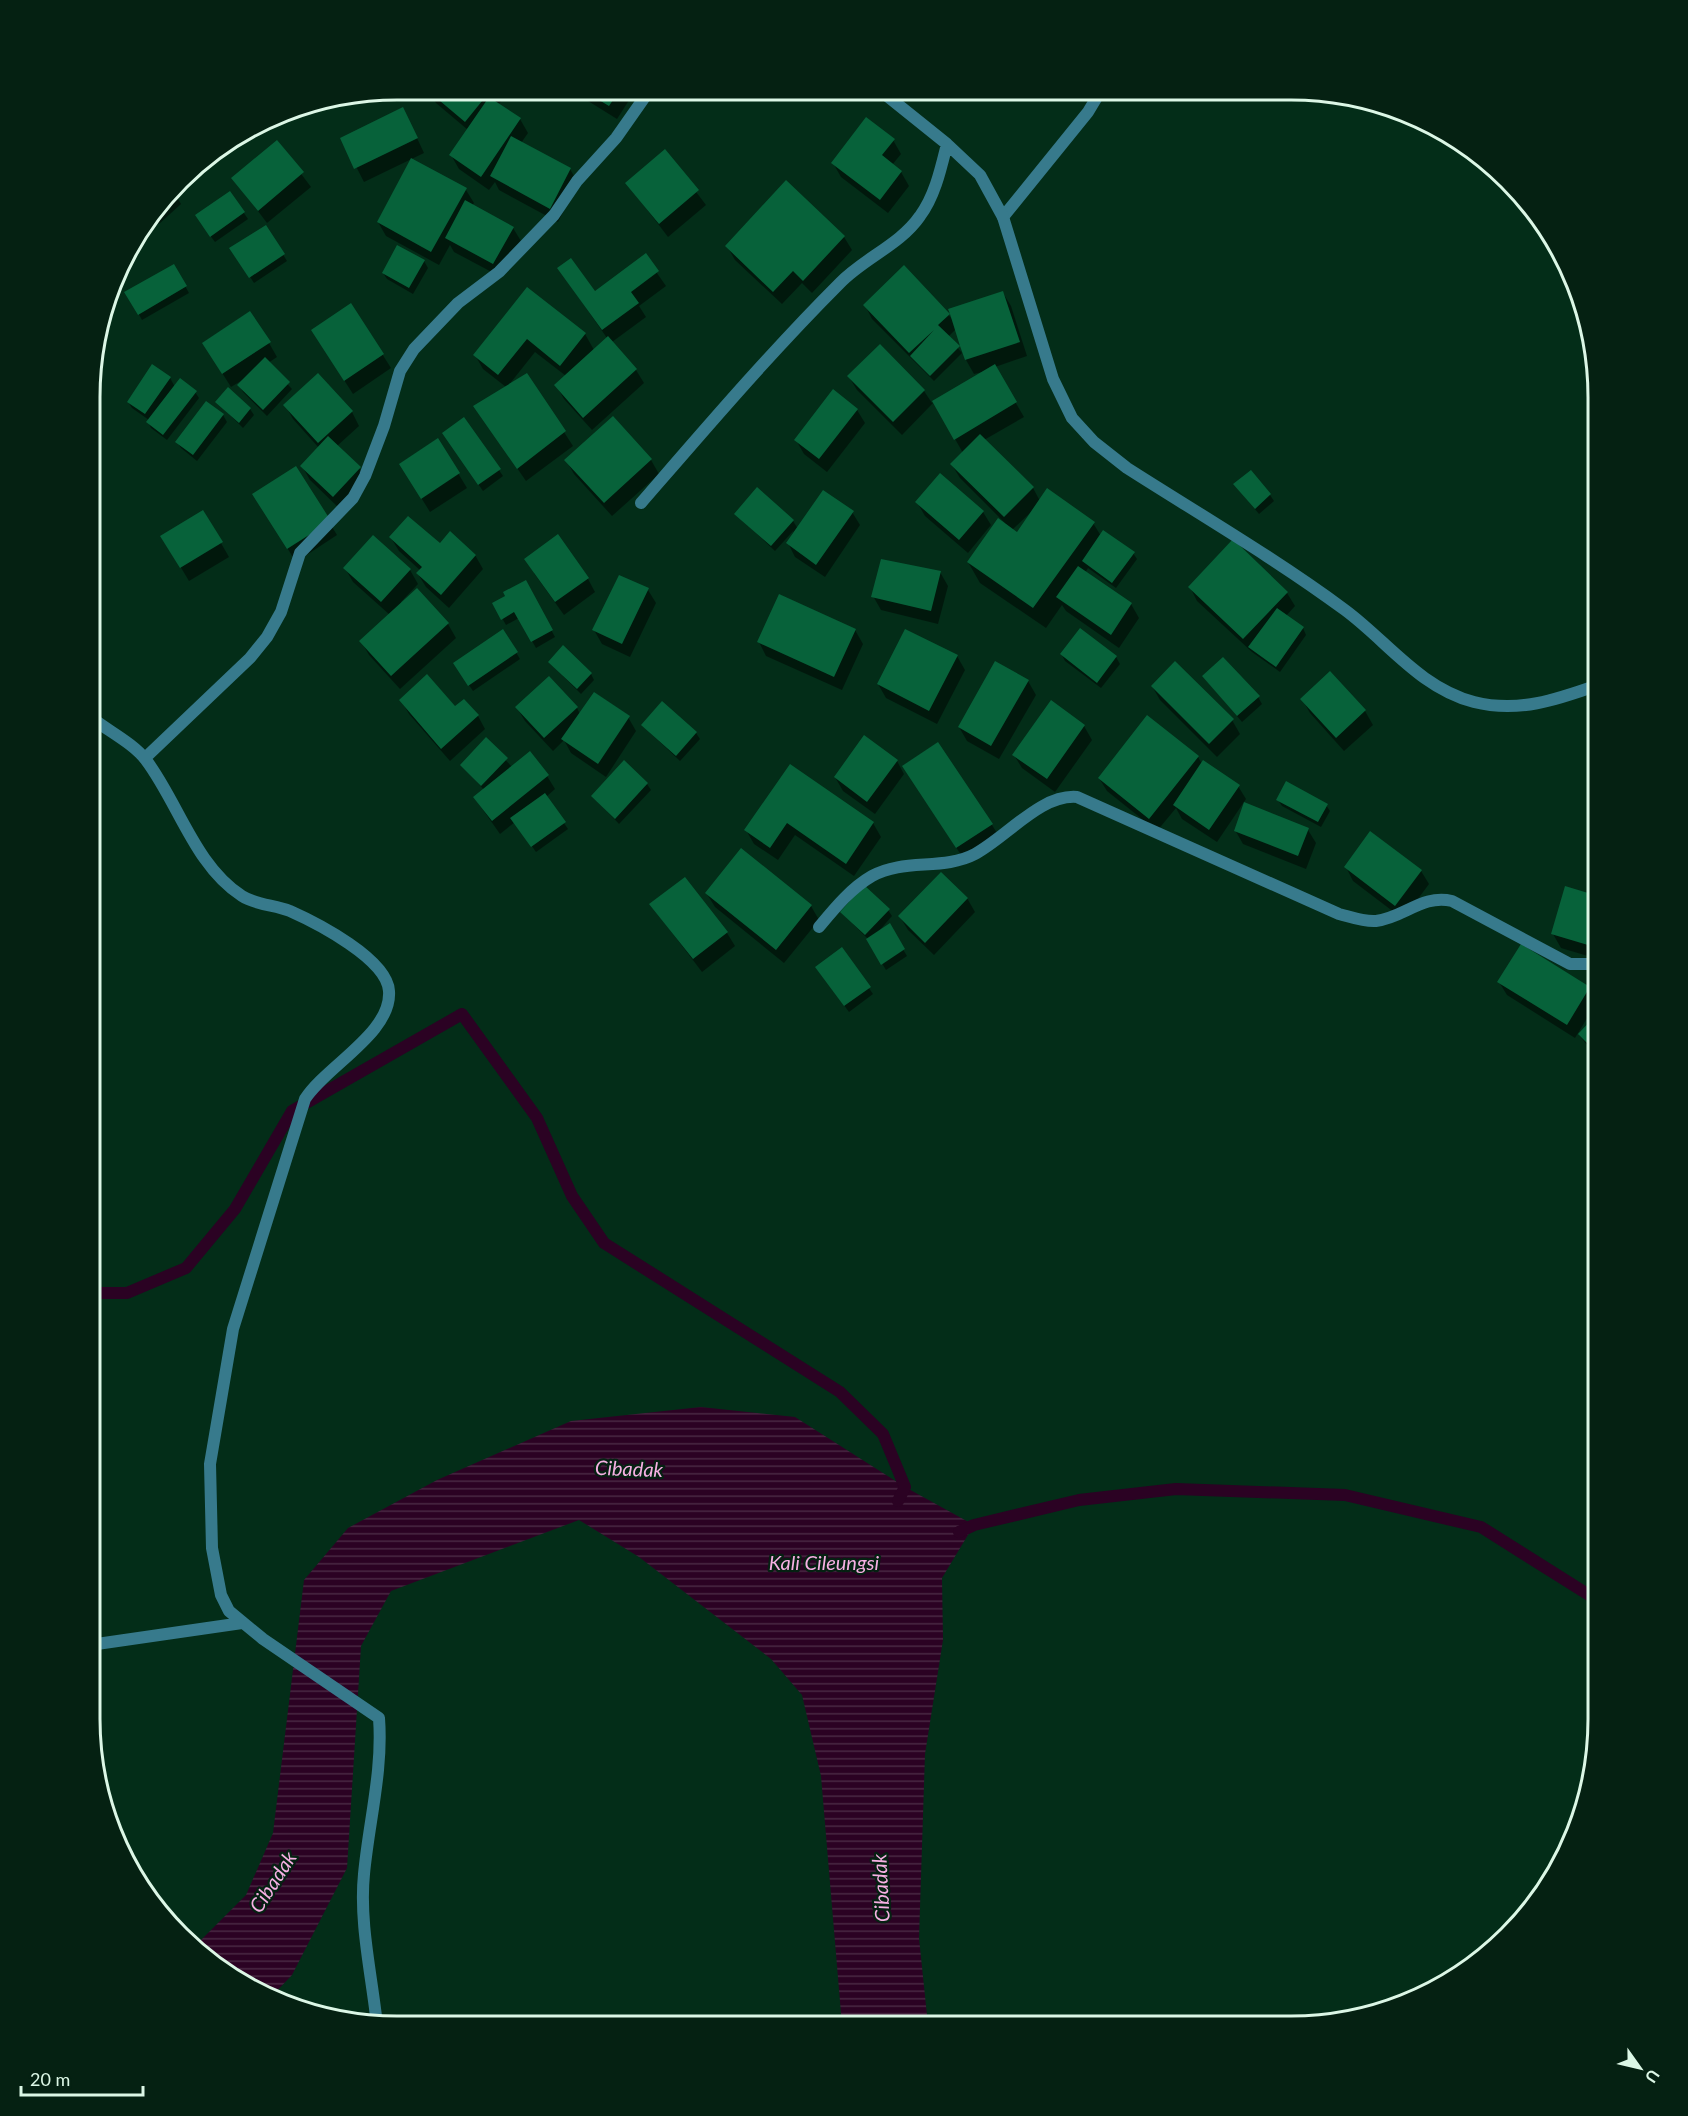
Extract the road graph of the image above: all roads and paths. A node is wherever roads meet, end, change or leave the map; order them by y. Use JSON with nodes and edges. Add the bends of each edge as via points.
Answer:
{"nodes":[{"id":1,"x":643,"y":100,"type":"edge"},
{"id":2,"x":892,"y":100,"type":"edge"},
{"id":3,"x":1095,"y":100,"type":"edge"},
{"id":4,"x":947,"y":144,"type":"junction"},
{"id":5,"x":1003,"y":217,"type":"junction"},
{"id":6,"x":641,"y":503,"type":"dead end"},
{"id":7,"x":1588,"y":688,"type":"edge"},
{"id":8,"x":100,"y":724,"type":"edge"},
{"id":9,"x":145,"y":758,"type":"junction"},
{"id":10,"x":819,"y":927,"type":"dead end"},
{"id":11,"x":1588,"y":964,"type":"edge"},
{"id":12,"x":242,"y":1623,"type":"junction"},
{"id":13,"x":100,"y":1644,"type":"edge"},
{"id":14,"x":376,"y":2015,"type":"edge"}],
"edges":[{"from":1,"to":9,"type":"street","via":[[554,215],[499,272],[458,303],[414,349],[400,372],[365,476],[353,498],[300,553],[281,612],[267,637]]},
{"from":2,"to":4,"type":"street"},
{"from":3,"to":5,"type":"street"},
{"from":4,"to":5,"type":"street","via":[[980,175]]},
{"from":4,"to":6,"type":"street","via":[[937,181],[922,214],[909,231],[850,273],[808,314]]},
{"from":5,"to":7,"type":"street","via":[[1053,380],[1072,418],[1126,468],[1346,610],[1421,677],[1446,691],[1473,702],[1532,706]]},
{"from":8,"to":9,"type":"street"},
{"from":9,"to":12,"type":"street","via":[[198,846],[228,885],[244,898],[289,911],[322,927],[383,972],[389,988],[376,1029],[314,1085],[305,1099],[232,1329],[210,1464],[212,1548],[221,1595],[229,1611]]},
{"from":10,"to":11,"type":"street","via":[[872,876],[895,866],[954,861],[973,855],[1006,835],[1046,802],[1077,796],[1339,914],[1376,921],[1427,900],[1441,899],[1462,906],[1570,964]]},
{"from":12,"to":13,"type":"street"},
{"from":12,"to":14,"type":"street","via":[[378,1718],[381,1748],[364,1875]]}]}
